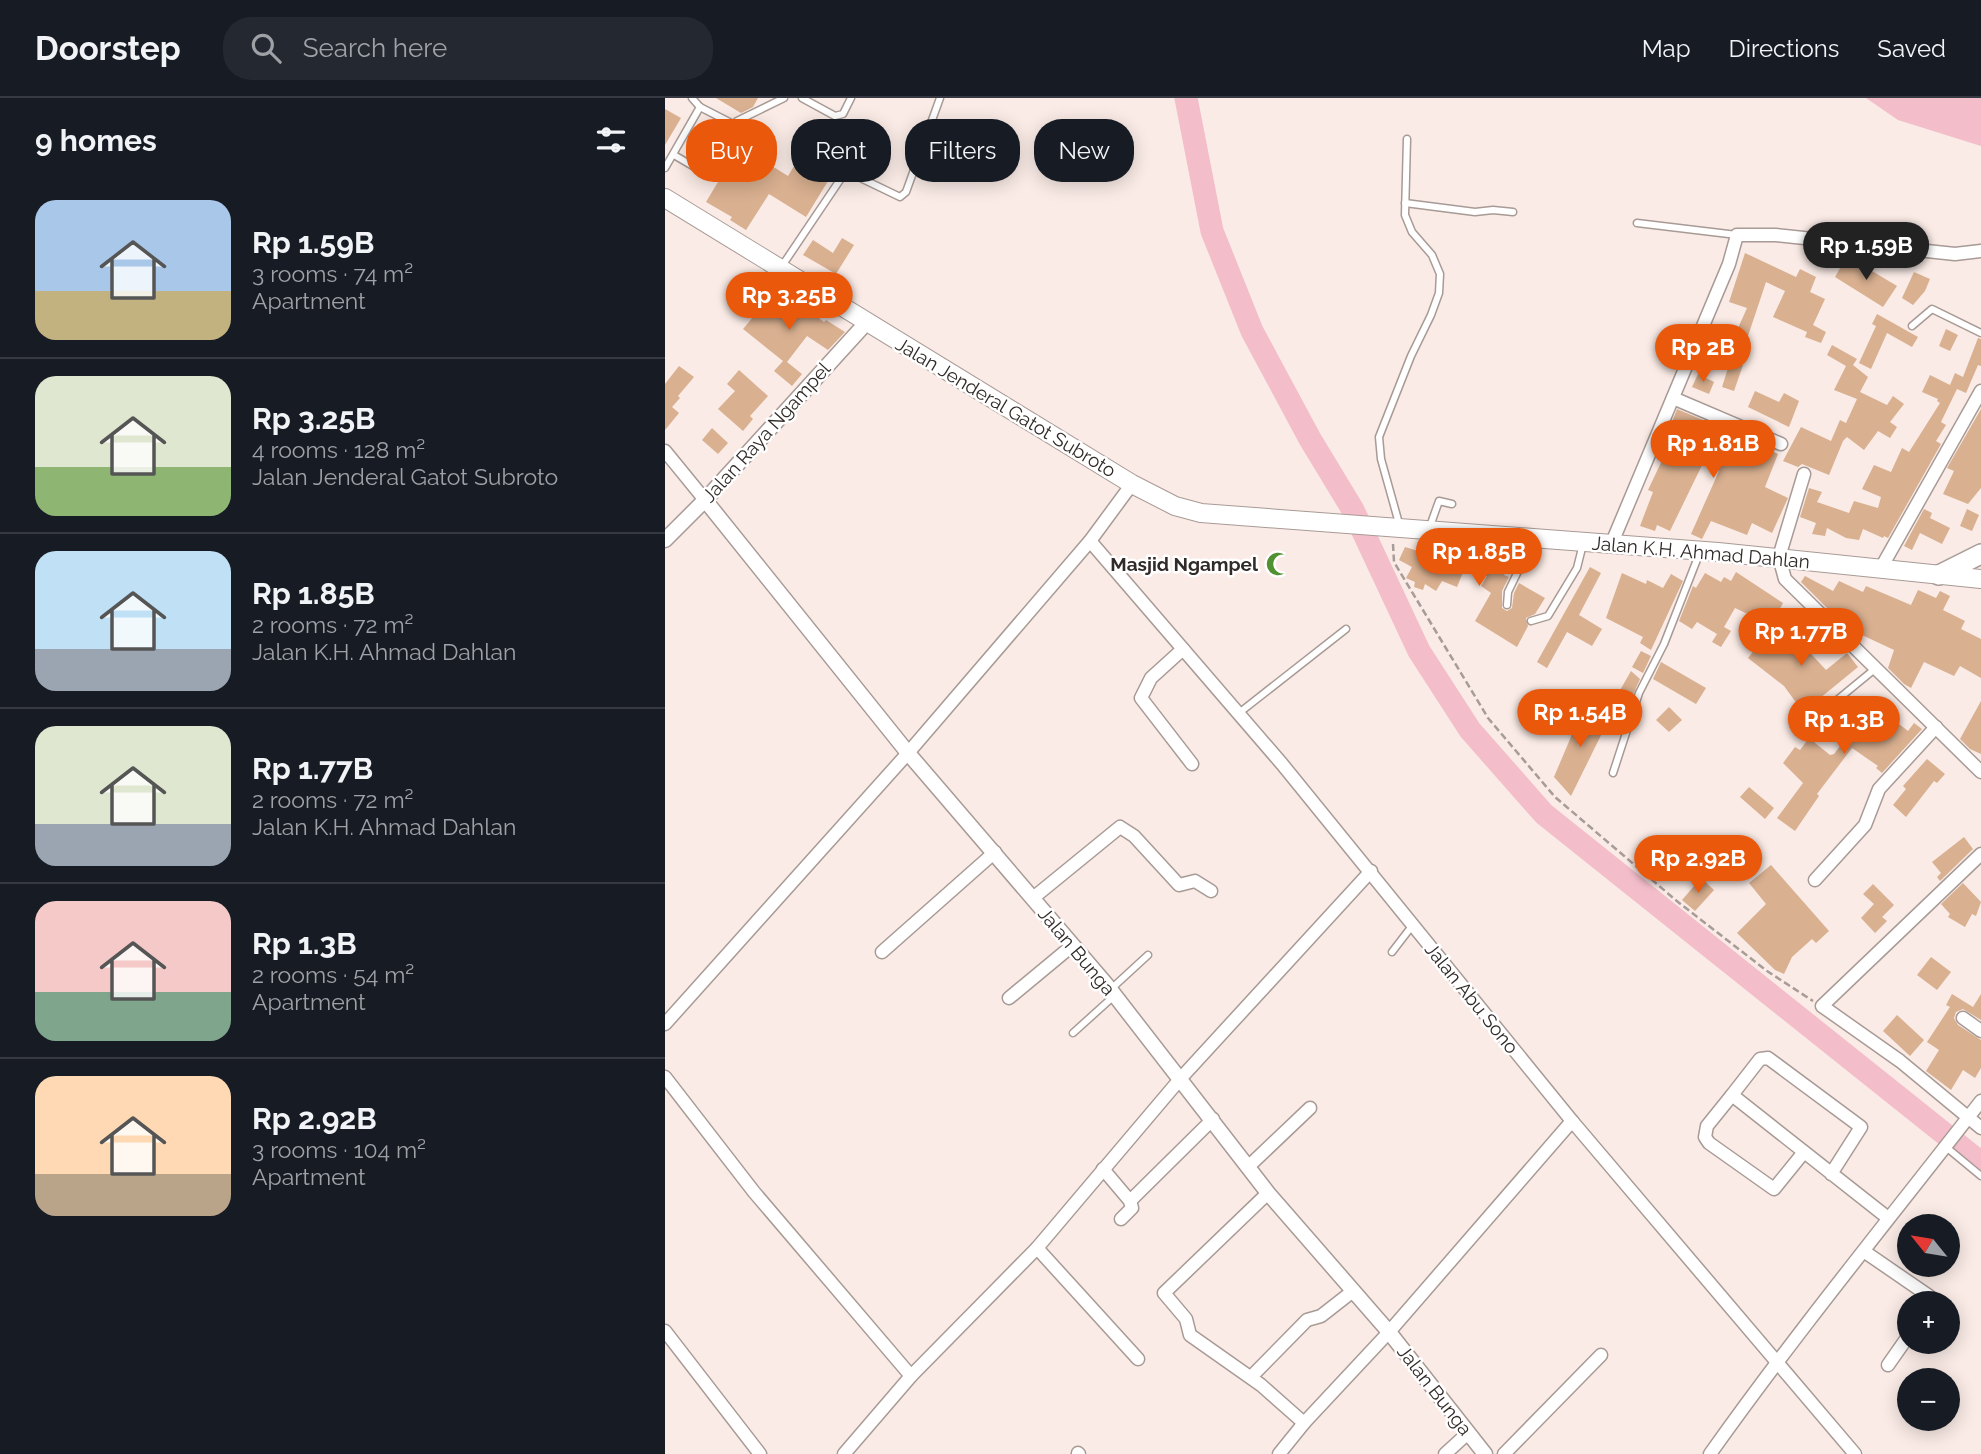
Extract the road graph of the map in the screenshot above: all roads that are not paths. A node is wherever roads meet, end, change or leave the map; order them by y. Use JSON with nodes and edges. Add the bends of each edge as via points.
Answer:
{"nodes":[{"id":1,"x":692,"y":98,"type":"edge"},
{"id":2,"x":784,"y":98,"type":"edge"},
{"id":3,"x":802,"y":98,"type":"edge"},
{"id":4,"x":851,"y":98,"type":"edge"},
{"id":5,"x":940,"y":98,"type":"edge"},
{"id":6,"x":700,"y":107,"type":"junction"},
{"id":7,"x":723,"y":119,"type":"edge"},
{"id":8,"x":740,"y":119,"type":"edge"},
{"id":9,"x":1407,"y":139,"type":"dead end"},
{"id":10,"x":674,"y":155,"type":"junction"},
{"id":11,"x":686,"y":162,"type":"edge"},
{"id":12,"x":665,"y":168,"type":"edge"},
{"id":13,"x":665,"y":198,"type":"edge"},
{"id":14,"x":1405,"y":203,"type":"junction"},
{"id":15,"x":1513,"y":212,"type":"dead end"},
{"id":16,"x":1637,"y":223,"type":"dead end"},
{"id":17,"x":1737,"y":235,"type":"junction"},
{"id":18,"x":1981,"y":251,"type":"edge"},
{"id":19,"x":779,"y":270,"type":"junction"},
{"id":20,"x":867,"y":322,"type":"junction"},
{"id":21,"x":1912,"y":326,"type":"dead end"},
{"id":22,"x":1981,"y":333,"type":"edge"},
{"id":23,"x":1981,"y":391,"type":"edge"},
{"id":24,"x":1673,"y":398,"type":"junction"},
{"id":25,"x":1781,"y":444,"type":"dead end"},
{"id":26,"x":665,"y":451,"type":"edge"},
{"id":27,"x":1804,"y":474,"type":"dead end"},
{"id":28,"x":1132,"y":484,"type":"junction"},
{"id":29,"x":705,"y":500,"type":"junction"},
{"id":30,"x":1452,"y":504,"type":"dead end"},
{"id":31,"x":1337,"y":524,"type":"joint"},
{"id":32,"x":1395,"y":529,"type":"junction"},
{"id":33,"x":1429,"y":531,"type":"junction"},
{"id":34,"x":1534,"y":538,"type":"junction"},
{"id":35,"x":665,"y":540,"type":"edge"},
{"id":36,"x":1090,"y":541,"type":"junction"},
{"id":37,"x":1584,"y":542,"type":"junction"},
{"id":38,"x":1611,"y":545,"type":"junction"},
{"id":39,"x":1701,"y":550,"type":"junction"},
{"id":40,"x":1981,"y":554,"type":"edge"},
{"id":41,"x":1779,"y":557,"type":"junction"},
{"id":42,"x":1881,"y":568,"type":"junction"},
{"id":43,"x":1939,"y":575,"type":"junction"},
{"id":44,"x":1981,"y":579,"type":"edge"},
{"id":45,"x":1507,"y":605,"type":"dead end"},
{"id":46,"x":1531,"y":621,"type":"dead end"},
{"id":47,"x":1346,"y":629,"type":"dead end"},
{"id":48,"x":1183,"y":649,"type":"junction"},
{"id":49,"x":1875,"y":668,"type":"junction"},
{"id":50,"x":1239,"y":713,"type":"junction"},
{"id":51,"x":1936,"y":727,"type":"junction"},
{"id":52,"x":1803,"y":728,"type":"dead end"},
{"id":53,"x":908,"y":753,"type":"junction"},
{"id":54,"x":1192,"y":764,"type":"dead end"},
{"id":55,"x":1981,"y":772,"type":"edge"},
{"id":56,"x":1613,"y":773,"type":"dead end"},
{"id":57,"x":995,"y":852,"type":"junction"},
{"id":58,"x":1981,"y":854,"type":"edge"},
{"id":59,"x":1371,"y":871,"type":"junction"},
{"id":60,"x":1815,"y":880,"type":"dead end"},
{"id":61,"x":1211,"y":891,"type":"dead end"},
{"id":62,"x":1033,"y":898,"type":"junction"},
{"id":63,"x":1413,"y":925,"type":"junction"},
{"id":64,"x":1073,"y":945,"type":"junction"},
{"id":65,"x":882,"y":952,"type":"dead end"},
{"id":66,"x":1392,"y":952,"type":"dead end"},
{"id":67,"x":1148,"y":956,"type":"dead end"},
{"id":68,"x":1113,"y":992,"type":"junction"},
{"id":69,"x":1009,"y":998,"type":"dead end"},
{"id":70,"x":1963,"y":1018,"type":"dead end"},
{"id":71,"x":665,"y":1024,"type":"edge"},
{"id":72,"x":1981,"y":1031,"type":"edge"},
{"id":73,"x":1073,"y":1032,"type":"dead end"},
{"id":74,"x":665,"y":1077,"type":"edge"},
{"id":75,"x":1181,"y":1078,"type":"junction"},
{"id":76,"x":1733,"y":1095,"type":"junction"},
{"id":77,"x":1981,"y":1101,"type":"edge"},
{"id":78,"x":1310,"y":1108,"type":"dead end"},
{"id":79,"x":1213,"y":1119,"type":"junction"},
{"id":80,"x":1572,"y":1121,"type":"junction"},
{"id":81,"x":1966,"y":1121,"type":"junction"},
{"id":82,"x":1981,"y":1128,"type":"edge"},
{"id":83,"x":1947,"y":1143,"type":"junction"},
{"id":84,"x":1804,"y":1152,"type":"junction"},
{"id":85,"x":1249,"y":1166,"type":"junction"},
{"id":86,"x":1103,"y":1169,"type":"junction"},
{"id":87,"x":1831,"y":1174,"type":"junction"},
{"id":88,"x":1981,"y":1176,"type":"edge"},
{"id":89,"x":1268,"y":1193,"type":"junction"},
{"id":90,"x":1130,"y":1201,"type":"junction"},
{"id":91,"x":1121,"y":1219,"type":"dead end"},
{"id":92,"x":1888,"y":1219,"type":"junction"},
{"id":93,"x":1037,"y":1248,"type":"junction"},
{"id":94,"x":1865,"y":1252,"type":"junction"},
{"id":95,"x":1353,"y":1291,"type":"junction"},
{"id":96,"x":1922,"y":1291,"type":"edge"},
{"id":97,"x":665,"y":1331,"type":"edge"},
{"id":98,"x":1389,"y":1332,"type":"junction"},
{"id":99,"x":1897,"y":1352,"type":"edge"},
{"id":100,"x":1601,"y":1355,"type":"dead end"},
{"id":101,"x":1138,"y":1359,"type":"dead end"},
{"id":102,"x":1776,"y":1360,"type":"junction"},
{"id":103,"x":1888,"y":1364,"type":"dead end"},
{"id":104,"x":911,"y":1376,"type":"junction"},
{"id":105,"x":1251,"y":1377,"type":"junction"},
{"id":106,"x":1304,"y":1423,"type":"junction"},
{"id":107,"x":1468,"y":1433,"type":"junction"},
{"id":108,"x":760,"y":1454,"type":"edge"},
{"id":109,"x":844,"y":1454,"type":"edge"},
{"id":110,"x":1279,"y":1454,"type":"edge"},
{"id":111,"x":1445,"y":1454,"type":"edge"},
{"id":112,"x":1485,"y":1454,"type":"edge"},
{"id":113,"x":1504,"y":1454,"type":"edge"},
{"id":114,"x":1710,"y":1454,"type":"edge"},
{"id":115,"x":1855,"y":1454,"type":"edge"}],
"edges":[{"from":1,"to":6,"type":"lane"},
{"from":2,"to":8,"type":"lane"},
{"from":3,"to":4,"type":"lane","via":[[835,117],[843,114]]},
{"from":5,"to":19,"type":"lane","via":[[906,192],[900,197],[846,171]]},
{"from":6,"to":7,"type":"lane"},
{"from":6,"to":10,"type":"lane"},
{"from":9,"to":14,"type":"lane"},
{"from":10,"to":11,"type":"lane"},
{"from":10,"to":12,"type":"lane"},
{"from":13,"to":19,"type":"main road","name":"Jalan Jenderal Gatot Subroto"},
{"from":14,"to":15,"type":"lane"},
{"from":14,"to":32,"type":"lane","via":[[1412,232],[1432,255],[1440,274],[1431,315],[1378,437]]},
{"from":16,"to":17,"type":"lane"},
{"from":17,"to":18,"type":"street","via":[[1955,254]]},
{"from":17,"to":24,"type":"street"},
{"from":19,"to":20,"type":"main road","name":"Jalan Jenderal Gatot Subroto"},
{"from":20,"to":28,"type":"main road","name":"Jalan Jenderal Gatot Subroto"},
{"from":20,"to":29,"type":"street","name":"Jalan Raya Ngampel"},
{"from":21,"to":22,"type":"lane","via":[[1932,309]]},
{"from":23,"to":42,"type":"street"},
{"from":24,"to":25,"type":"street"},
{"from":24,"to":38,"type":"street"},
{"from":26,"to":29,"type":"street","name":"Jalan Bunga"},
{"from":27,"to":41,"type":"street"},
{"from":28,"to":31,"type":"main road","name":"Jalan Jenderal Gatot Subroto","via":[[1175,506],[1201,513]]},
{"from":28,"to":36,"type":"street"},
{"from":29,"to":35,"type":"street","name":"Jalan Raya Ngampel"},
{"from":29,"to":53,"type":"street","name":"Jalan Bunga"},
{"from":30,"to":33,"type":"lane","via":[[1439,501]]},
{"from":31,"to":32,"type":"main road","name":"Jalan K.H. Ahmad Dahlan"},
{"from":32,"to":33,"type":"main road","name":"Jalan K.H. Ahmad Dahlan"},
{"from":33,"to":34,"type":"main road","name":"Jalan K.H. Ahmad Dahlan"},
{"from":34,"to":37,"type":"main road","name":"Jalan K.H. Ahmad Dahlan"},
{"from":34,"to":45,"type":"lane","via":[[1508,592]]},
{"from":36,"to":48,"type":"street","name":"Jalan Abu Sono"},
{"from":36,"to":53,"type":"street"},
{"from":37,"to":38,"type":"main road","name":"Jalan K.H. Ahmad Dahlan"},
{"from":37,"to":46,"type":"lane","via":[[1577,568],[1548,616]]},
{"from":38,"to":39,"type":"main road","name":"Jalan K.H. Ahmad Dahlan"},
{"from":39,"to":41,"type":"main road","name":"Jalan K.H. Ahmad Dahlan"},
{"from":39,"to":56,"type":"lane","via":[[1639,693]]},
{"from":40,"to":43,"type":"highway"},
{"from":41,"to":42,"type":"main road","name":"Jalan K.H. Ahmad Dahlan"},
{"from":41,"to":49,"type":"street","via":[[1785,579]]},
{"from":42,"to":43,"type":"main road","name":"Jalan K.H. Ahmad Dahlan"},
{"from":43,"to":44,"type":"main road","name":"Jalan K.H. Ahmad Dahlan"},
{"from":47,"to":50,"type":"lane"},
{"from":48,"to":50,"type":"street","name":"Jalan Abu Sono"},
{"from":48,"to":54,"type":"street","via":[[1151,678],[1141,698]]},
{"from":49,"to":51,"type":"street"},
{"from":49,"to":52,"type":"lane"},
{"from":50,"to":59,"type":"street","name":"Jalan Abu Sono"},
{"from":51,"to":55,"type":"street"},
{"from":51,"to":60,"type":"street","via":[[1879,789],[1865,825]]},
{"from":53,"to":57,"type":"street","name":"Jalan Bunga"},
{"from":53,"to":71,"type":"street"},
{"from":57,"to":62,"type":"street","name":"Jalan Bunga"},
{"from":57,"to":65,"type":"street"},
{"from":58,"to":81,"type":"street","via":[[1822,1006],[1900,1061]]},
{"from":59,"to":63,"type":"street","name":"Jalan Abu Sono"},
{"from":59,"to":75,"type":"street"},
{"from":61,"to":62,"type":"street","via":[[1195,881],[1179,885],[1120,827]]},
{"from":62,"to":64,"type":"street","name":"Jalan Bunga"},
{"from":63,"to":66,"type":"lane"},
{"from":63,"to":80,"type":"street","name":"Jalan Abu Sono"},
{"from":64,"to":68,"type":"street","name":"Jalan Bunga"},
{"from":64,"to":69,"type":"street"},
{"from":67,"to":68,"type":"lane"},
{"from":68,"to":73,"type":"lane"},
{"from":68,"to":75,"type":"street","name":"Jalan Bunga"},
{"from":70,"to":72,"type":"street"},
{"from":74,"to":104,"type":"street","via":[[754,1192]]},
{"from":75,"to":79,"type":"street","name":"Jalan Bunga"},
{"from":75,"to":86,"type":"street"},
{"from":76,"to":84,"type":"street"},
{"from":76,"to":84,"type":"street","via":[[1707,1126],[1709,1143],[1772,1189]]},
{"from":76,"to":87,"type":"street","via":[[1765,1056],[1858,1124],[1860,1129]]},
{"from":77,"to":81,"type":"street"},
{"from":78,"to":85,"type":"street"},
{"from":79,"to":85,"type":"street","name":"Jalan Bunga"},
{"from":79,"to":90,"type":"street"},
{"from":80,"to":98,"type":"street"},
{"from":80,"to":102,"type":"street","name":"Jalan Abu Sono"},
{"from":81,"to":82,"type":"street"},
{"from":81,"to":83,"type":"street"},
{"from":83,"to":88,"type":"lane"},
{"from":83,"to":92,"type":"street"},
{"from":84,"to":87,"type":"street"},
{"from":85,"to":89,"type":"street","name":"Jalan Bunga"},
{"from":86,"to":90,"type":"street"},
{"from":86,"to":93,"type":"street"},
{"from":87,"to":92,"type":"street"},
{"from":89,"to":95,"type":"street","name":"Jalan Bunga"},
{"from":89,"to":105,"type":"street","via":[[1164,1293],[1186,1318],[1190,1335]]},
{"from":90,"to":91,"type":"street","via":[[1132,1208]]},
{"from":92,"to":94,"type":"street"},
{"from":93,"to":101,"type":"street"},
{"from":93,"to":104,"type":"street"},
{"from":94,"to":96,"type":"street"},
{"from":94,"to":102,"type":"street"},
{"from":95,"to":98,"type":"street","name":"Jalan Bunga"},
{"from":95,"to":105,"type":"street","via":[[1321,1316],[1307,1320]]},
{"from":97,"to":108,"type":"street"},
{"from":98,"to":106,"type":"street"},
{"from":98,"to":107,"type":"street","name":"Jalan Bunga"},
{"from":99,"to":103,"type":"street"},
{"from":100,"to":113,"type":"street"},
{"from":102,"to":114,"type":"street"},
{"from":102,"to":115,"type":"street","name":"Jalan Abu Sono"},
{"from":104,"to":109,"type":"street"},
{"from":105,"to":106,"type":"street"},
{"from":106,"to":110,"type":"street"},
{"from":107,"to":111,"type":"street"},
{"from":107,"to":112,"type":"street","name":"Jalan Bunga"}]}
